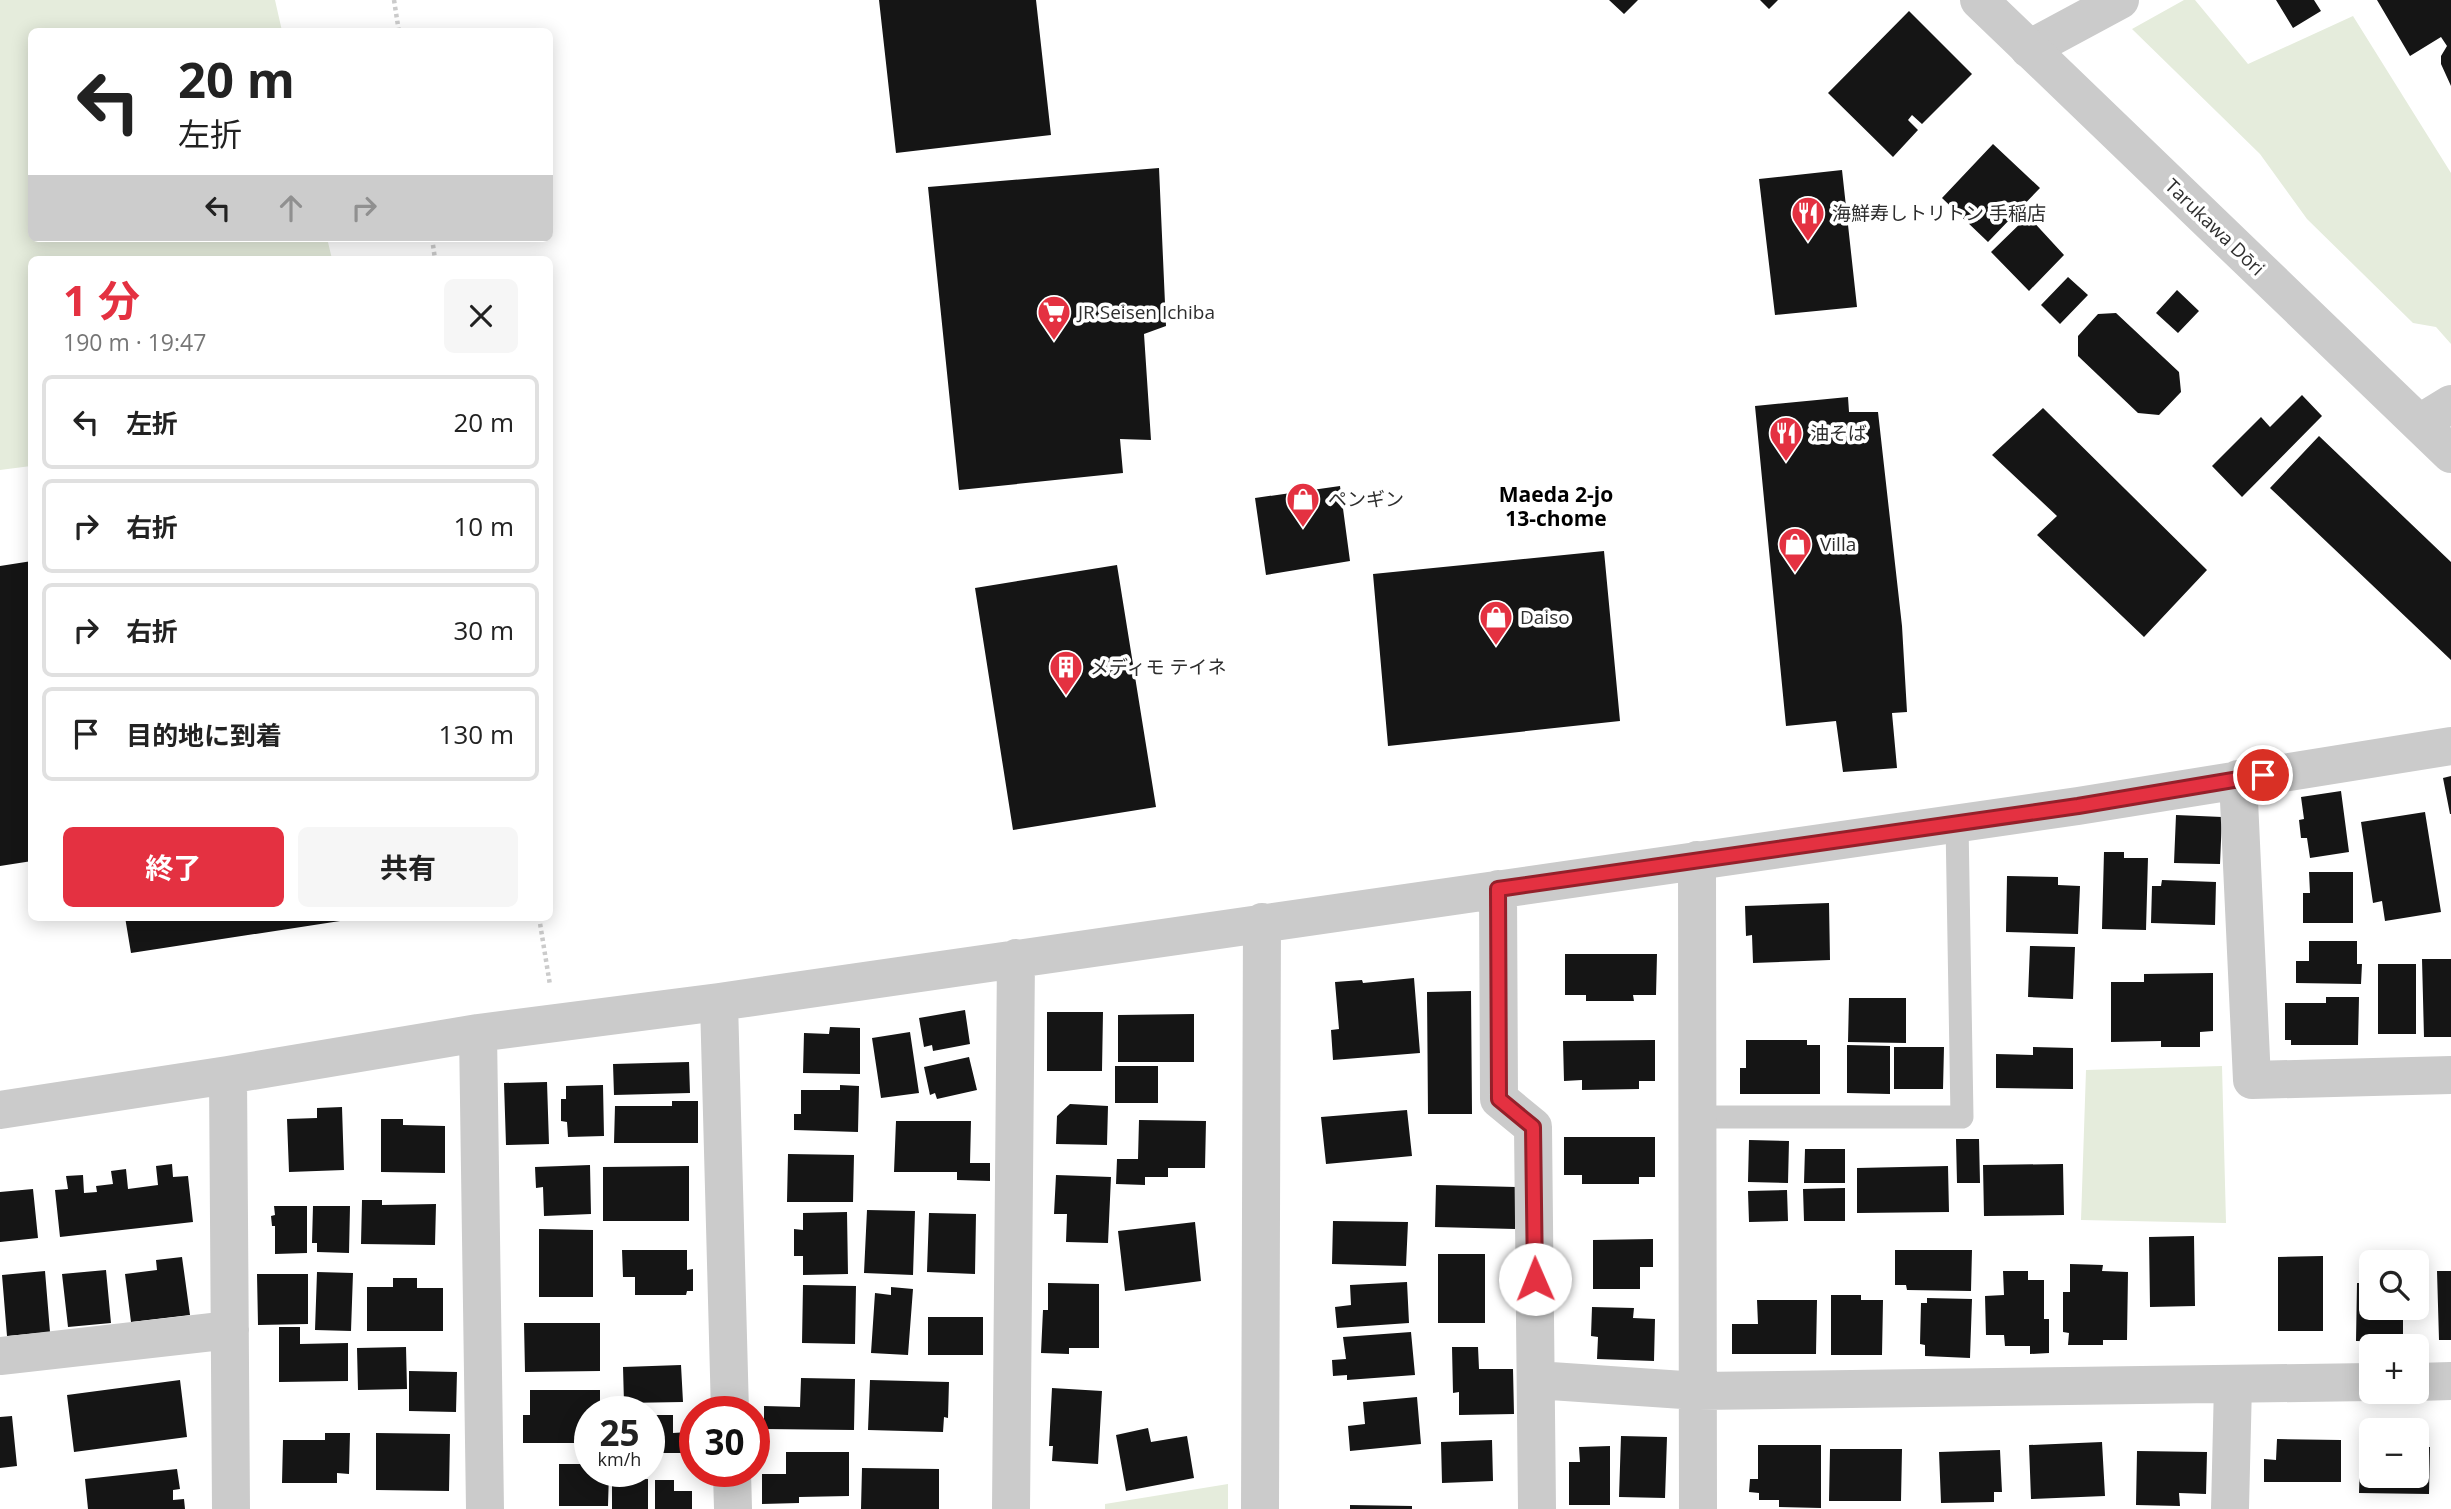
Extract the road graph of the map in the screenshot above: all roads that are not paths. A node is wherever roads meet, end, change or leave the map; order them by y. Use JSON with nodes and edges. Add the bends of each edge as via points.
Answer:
{"nodes":[{"id":1,"x":1979,"y":0,"type":"edge"},
{"id":2,"x":2120,"y":0,"type":"edge"},
{"id":3,"x":2029,"y":49,"type":"junction"},
{"id":4,"x":2435,"y":413,"type":"edge"},
{"id":5,"x":2451,"y":453,"type":"edge"},
{"id":6,"x":2451,"y":746,"type":"edge"},
{"id":7,"x":2238,"y":779,"type":"junction"},
{"id":8,"x":1957,"y":823,"type":"junction"},
{"id":9,"x":1697,"y":860,"type":"junction"},
{"id":10,"x":1498,"y":889,"type":"junction"},
{"id":11,"x":1262,"y":922,"type":"junction"},
{"id":12,"x":1016,"y":958,"type":"junction"},
{"id":13,"x":719,"y":1002,"type":"junction"},
{"id":14,"x":478,"y":1033,"type":"junction"},
{"id":15,"x":228,"y":1075,"type":"junction"},
{"id":16,"x":2451,"y":1075,"type":"edge"},
{"id":17,"x":0,"y":1110,"type":"edge"},
{"id":18,"x":1697,"y":1117,"type":"junction"},
{"id":19,"x":230,"y":1330,"type":"junction"},
{"id":20,"x":0,"y":1356,"type":"edge"},
{"id":21,"x":1536,"y":1380,"type":"junction"},
{"id":22,"x":2451,"y":1381,"type":"edge"},
{"id":23,"x":2359,"y":1382,"type":"edge"},
{"id":24,"x":2429,"y":1382,"type":"edge"},
{"id":25,"x":2233,"y":1384,"type":"junction"},
{"id":26,"x":1698,"y":1391,"type":"junction"},
{"id":27,"x":730,"y":1396,"type":"edge"},
{"id":28,"x":732,"y":1487,"type":"edge"},
{"id":29,"x":231,"y":1509,"type":"edge"},
{"id":30,"x":485,"y":1509,"type":"edge"},
{"id":31,"x":733,"y":1509,"type":"edge"},
{"id":32,"x":1011,"y":1509,"type":"edge"},
{"id":33,"x":1261,"y":1509,"type":"edge"},
{"id":34,"x":1537,"y":1509,"type":"edge"},
{"id":35,"x":1698,"y":1509,"type":"edge"},
{"id":36,"x":2230,"y":1509,"type":"edge"}],
"edges":[{"from":1,"to":3,"type":"street","name":"Tarukawa Dōri"},
{"from":2,"to":3,"type":"street"},
{"from":3,"to":4,"type":"street","name":"Tarukawa Dōri"},
{"from":4,"to":5,"type":"street","name":"Tarukawa Dōri"},
{"from":6,"to":7,"type":"street"},
{"from":7,"to":8,"type":"street"},
{"from":7,"to":16,"type":"street","via":[[2252,1080]]},
{"from":8,"to":9,"type":"street"},
{"from":8,"to":18,"type":"lane","via":[[1962,1117]]},
{"from":9,"to":10,"type":"street"},
{"from":9,"to":18,"type":"street"},
{"from":10,"to":11,"type":"street"},
{"from":10,"to":21,"type":"street","via":[[1499,1099],[1533,1127]]},
{"from":11,"to":12,"type":"street"},
{"from":11,"to":33,"type":"street"},
{"from":12,"to":13,"type":"street"},
{"from":12,"to":32,"type":"street"},
{"from":13,"to":14,"type":"street"},
{"from":13,"to":27,"type":"street"},
{"from":14,"to":15,"type":"street"},
{"from":14,"to":30,"type":"street"},
{"from":15,"to":17,"type":"street"},
{"from":15,"to":19,"type":"street"},
{"from":18,"to":26,"type":"street"},
{"from":19,"to":20,"type":"street"},
{"from":19,"to":29,"type":"street"},
{"from":21,"to":26,"type":"street"},
{"from":21,"to":34,"type":"street"},
{"from":22,"to":24,"type":"street"},
{"from":23,"to":25,"type":"street"},
{"from":25,"to":26,"type":"street"},
{"from":25,"to":36,"type":"street"},
{"from":26,"to":35,"type":"street"},
{"from":28,"to":31,"type":"street"}]}
